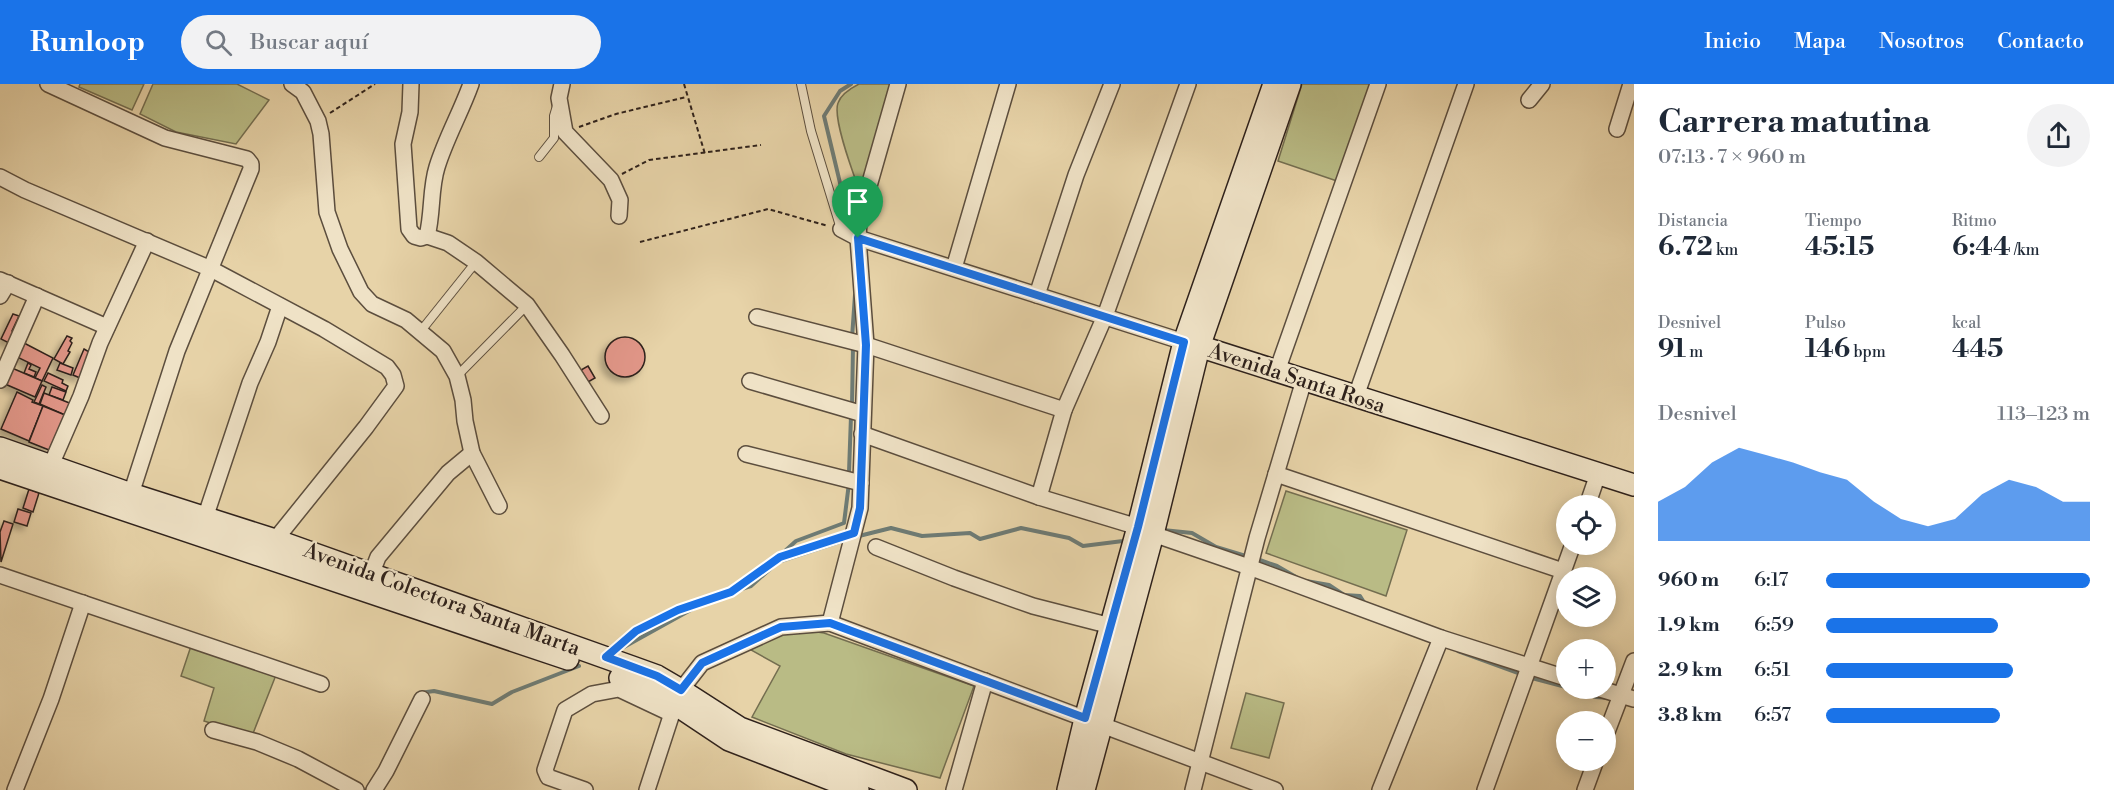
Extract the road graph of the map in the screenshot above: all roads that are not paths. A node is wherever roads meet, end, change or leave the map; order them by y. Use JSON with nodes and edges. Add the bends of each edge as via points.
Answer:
{"nodes":[{"id":1,"x":48,"y":84,"type":"edge"},
{"id":2,"x":292,"y":84,"type":"edge"},
{"id":3,"x":411,"y":84,"type":"edge"},
{"id":4,"x":471,"y":84,"type":"edge"},
{"id":5,"x":801,"y":84,"type":"edge"},
{"id":6,"x":898,"y":84,"type":"edge"},
{"id":7,"x":1008,"y":84,"type":"edge"},
{"id":8,"x":1112,"y":84,"type":"edge"},
{"id":9,"x":1188,"y":84,"type":"edge"},
{"id":10,"x":1274,"y":84,"type":"edge"},
{"id":11,"x":1290,"y":84,"type":"edge"},
{"id":12,"x":1378,"y":84,"type":"edge"},
{"id":13,"x":1466,"y":84,"type":"edge"},
{"id":14,"x":1542,"y":84,"type":"edge"},
{"id":15,"x":1631,"y":84,"type":"edge"},
{"id":16,"x":561,"y":91,"type":"edge"},
{"id":17,"x":1529,"y":100,"type":"dead end"},
{"id":18,"x":1617,"y":129,"type":"dead end"},
{"id":19,"x":539,"y":158,"type":"dead end"},
{"id":20,"x":0,"y":177,"type":"edge"},
{"id":21,"x":619,"y":216,"type":"dead end"},
{"id":22,"x":841,"y":229,"type":"joint"},
{"id":23,"x":427,"y":236,"type":"junction"},
{"id":24,"x":858,"y":238,"type":"junction"},
{"id":25,"x":147,"y":241,"type":"junction"},
{"id":26,"x":476,"y":262,"type":"junction"},
{"id":27,"x":954,"y":268,"type":"junction"},
{"id":28,"x":211,"y":269,"type":"junction"},
{"id":29,"x":3,"y":287,"type":"edge"},
{"id":30,"x":1037,"y":294,"type":"junction"},
{"id":31,"x":37,"y":296,"type":"junction"},
{"id":32,"x":527,"y":305,"type":"junction"},
{"id":33,"x":280,"y":306,"type":"junction"},
{"id":34,"x":1105,"y":316,"type":"junction"},
{"id":35,"x":757,"y":317,"type":"dead end"},
{"id":36,"x":107,"y":327,"type":"junction"},
{"id":37,"x":420,"y":332,"type":"junction"},
{"id":38,"x":1192,"y":344,"type":"junction"},
{"id":39,"x":866,"y":345,"type":"junction"},
{"id":40,"x":1277,"y":371,"type":"junction"},
{"id":41,"x":457,"y":376,"type":"junction"},
{"id":42,"x":0,"y":380,"type":"edge"},
{"id":43,"x":1304,"y":380,"type":"junction"},
{"id":44,"x":750,"y":381,"type":"dead end"},
{"id":45,"x":1356,"y":396,"type":"junction"},
{"id":46,"x":1065,"y":410,"type":"junction"},
{"id":47,"x":863,"y":414,"type":"junction"},
{"id":48,"x":601,"y":416,"type":"dead end"},
{"id":49,"x":862,"y":434,"type":"junction"},
{"id":50,"x":0,"y":448,"type":"edge"},
{"id":51,"x":472,"y":453,"type":"junction"},
{"id":52,"x":746,"y":454,"type":"dead end"},
{"id":53,"x":51,"y":465,"type":"junction"},
{"id":54,"x":0,"y":468,"type":"edge"},
{"id":55,"x":1276,"y":474,"type":"junction"},
{"id":56,"x":1598,"y":474,"type":"junction"},
{"id":57,"x":861,"y":483,"type":"junction"},
{"id":58,"x":1634,"y":485,"type":"edge"},
{"id":59,"x":131,"y":494,"type":"junction"},
{"id":60,"x":1591,"y":495,"type":"edge"},
{"id":61,"x":1039,"y":497,"type":"junction"},
{"id":62,"x":499,"y":506,"type":"dead end"},
{"id":63,"x":205,"y":518,"type":"junction"},
{"id":64,"x":1145,"y":530,"type":"junction"},
{"id":65,"x":275,"y":540,"type":"junction"},
{"id":66,"x":876,"y":547,"type":"dead end"},
{"id":67,"x":1249,"y":567,"type":"junction"},
{"id":68,"x":1556,"y":569,"type":"edge"},
{"id":69,"x":0,"y":574,"type":"edge"},
{"id":70,"x":371,"y":575,"type":"junction"},
{"id":71,"x":1556,"y":591,"type":"edge"},
{"id":72,"x":83,"y":603,"type":"junction"},
{"id":73,"x":830,"y":623,"type":"junction"},
{"id":74,"x":1111,"y":627,"type":"junction"},
{"id":75,"x":1441,"y":638,"type":"junction"},
{"id":76,"x":1634,"y":661,"type":"edge"},
{"id":77,"x":1529,"y":666,"type":"junction"},
{"id":78,"x":1556,"y":675,"type":"edge"},
{"id":79,"x":985,"y":681,"type":"junction"},
{"id":80,"x":321,"y":684,"type":"dead end"},
{"id":81,"x":1627,"y":698,"type":"edge"},
{"id":82,"x":422,"y":699,"type":"dead end"},
{"id":83,"x":676,"y":703,"type":"junction"},
{"id":84,"x":1616,"y":718,"type":"edge"},
{"id":85,"x":1093,"y":722,"type":"junction"},
{"id":86,"x":213,"y":730,"type":"dead end"},
{"id":87,"x":1200,"y":762,"type":"junction"},
{"id":88,"x":1592,"y":771,"type":"edge"},
{"id":89,"x":1070,"y":788,"type":"edge"},
{"id":90,"x":15,"y":790,"type":"edge"},
{"id":91,"x":356,"y":790,"type":"edge"},
{"id":92,"x":374,"y":790,"type":"edge"},
{"id":93,"x":585,"y":790,"type":"edge"},
{"id":94,"x":647,"y":790,"type":"edge"},
{"id":95,"x":858,"y":790,"type":"edge"},
{"id":96,"x":906,"y":790,"type":"edge"},
{"id":97,"x":954,"y":790,"type":"edge"},
{"id":98,"x":1192,"y":790,"type":"edge"},
{"id":99,"x":1275,"y":790,"type":"edge"},
{"id":100,"x":1380,"y":790,"type":"edge"},
{"id":101,"x":1485,"y":790,"type":"edge"},
{"id":102,"x":1585,"y":790,"type":"edge"}],
"edges":[{"from":1,"to":28,"type":"street","via":[[165,138],[247,159],[251,169]]},
{"from":2,"to":37,"type":"street","via":[[303,92],[318,121],[327,212],[361,292],[372,304],[406,320]]},
{"from":3,"to":23,"type":"street","via":[[403,144],[409,229],[414,236]]},
{"from":4,"to":23,"type":"street","via":[[437,165]]},
{"from":5,"to":22,"type":"lane","via":[[811,132]]},
{"from":6,"to":24,"type":"street","via":[[859,221]]},
{"from":7,"to":27,"type":"street"},
{"from":8,"to":30,"type":"street","via":[[1076,175]]},
{"from":9,"to":34,"type":"street"},
{"from":10,"to":38,"type":"street"},
{"from":11,"to":38,"type":"street"},
{"from":12,"to":40,"type":"street"},
{"from":13,"to":45,"type":"street"},
{"from":14,"to":17,"type":"street"},
{"from":15,"to":18,"type":"street"},
{"from":16,"to":19,"type":"lane","via":[[554,116],[554,138]]},
{"from":16,"to":21,"type":"street","via":[[565,132],[611,180],[620,200]]},
{"from":20,"to":25,"type":"street"},
{"from":22,"to":24,"type":"street","name":"Avenida Santa Rosa"},
{"from":23,"to":26,"type":"street","via":[[448,243]]},
{"from":24,"to":27,"type":"street","name":"Avenida Santa Rosa"},
{"from":24,"to":39,"type":"street"},
{"from":25,"to":28,"type":"street"},
{"from":25,"to":36,"type":"street"},
{"from":26,"to":32,"type":"street"},
{"from":26,"to":37,"type":"lane"},
{"from":27,"to":30,"type":"street","name":"Avenida Santa Rosa"},
{"from":28,"to":33,"type":"street"},
{"from":28,"to":59,"type":"street","via":[[177,351]]},
{"from":29,"to":31,"type":"street"},
{"from":30,"to":34,"type":"street","name":"Avenida Santa Rosa"},
{"from":31,"to":36,"type":"street"},
{"from":31,"to":42,"type":"street"},
{"from":32,"to":41,"type":"lane"},
{"from":32,"to":48,"type":"street"},
{"from":33,"to":63,"type":"street"},
{"from":33,"to":65,"type":"street","via":[[387,368],[396,386]]},
{"from":34,"to":38,"type":"street","name":"Avenida Santa Rosa"},
{"from":34,"to":46,"type":"street"},
{"from":35,"to":39,"type":"street"},
{"from":36,"to":53,"type":"street"},
{"from":37,"to":41,"type":"street","via":[[443,351]]},
{"from":38,"to":40,"type":"street","name":"Avenida Santa Rosa"},
{"from":38,"to":64,"type":"street"},
{"from":39,"to":46,"type":"street"},
{"from":39,"to":47,"type":"street"},
{"from":40,"to":43,"type":"street","name":"Avenida Santa Rosa"},
{"from":41,"to":51,"type":"street"},
{"from":43,"to":45,"type":"street","name":"Avenida Santa Rosa"},
{"from":43,"to":55,"type":"street"},
{"from":44,"to":47,"type":"street"},
{"from":45,"to":56,"type":"street","name":"Avenida Santa Rosa"},
{"from":46,"to":61,"type":"street"},
{"from":47,"to":49,"type":"street"},
{"from":49,"to":57,"type":"street"},
{"from":49,"to":61,"type":"street"},
{"from":50,"to":53,"type":"street","name":"Avenida Colectora Santa Marta"},
{"from":51,"to":62,"type":"street"},
{"from":51,"to":70,"type":"street","via":[[447,473],[378,558]]},
{"from":52,"to":57,"type":"street"},
{"from":53,"to":59,"type":"street","name":"Avenida Colectora Santa Marta"},
{"from":54,"to":83,"type":"street","name":"Avenida Colectora Santa Marta","via":[[638,684]]},
{"from":55,"to":67,"type":"street"},
{"from":55,"to":68,"type":"street"},
{"from":56,"to":58,"type":"street","name":"Avenida Santa Rosa"},
{"from":56,"to":60,"type":"street"},
{"from":57,"to":73,"type":"street","via":[[860,508]]},
{"from":59,"to":63,"type":"street","name":"Avenida Colectora Santa Marta"},
{"from":61,"to":64,"type":"street"},
{"from":63,"to":65,"type":"street","name":"Avenida Colectora Santa Marta"},
{"from":64,"to":67,"type":"street"},
{"from":64,"to":74,"type":"street"},
{"from":64,"to":85,"type":"street"},
{"from":65,"to":70,"type":"street","name":"Avenida Colectora Santa Marta"},
{"from":66,"to":74,"type":"street","via":[[1033,606]]},
{"from":67,"to":75,"type":"street"},
{"from":67,"to":87,"type":"street"},
{"from":69,"to":72,"type":"street"},
{"from":70,"to":83,"type":"street","name":"Avenida Colectora Santa Marta","via":[[657,676]]},
{"from":71,"to":77,"type":"street"},
{"from":72,"to":80,"type":"street"},
{"from":72,"to":90,"type":"street"},
{"from":73,"to":79,"type":"street"},
{"from":73,"to":83,"type":"street","via":[[781,627],[702,663]]},
{"from":74,"to":85,"type":"street"},
{"from":75,"to":77,"type":"street"},
{"from":75,"to":100,"type":"street"},
{"from":76,"to":81,"type":"street"},
{"from":77,"to":78,"type":"street"},
{"from":77,"to":101,"type":"street"},
{"from":79,"to":85,"type":"street"},
{"from":79,"to":97,"type":"street"},
{"from":81,"to":84,"type":"street"},
{"from":82,"to":92,"type":"street"},
{"from":83,"to":93,"type":"street","via":[[619,688],[592,694],[565,710],[545,770],[548,777]]},
{"from":83,"to":94,"type":"street"},
{"from":83,"to":95,"type":"street","name":"Avenida Colectora Santa Marta","via":[[729,740]]},
{"from":83,"to":96,"type":"street","name":"Avenida Colectora Santa Marta"},
{"from":85,"to":87,"type":"street"},
{"from":85,"to":89,"type":"street"},
{"from":86,"to":91,"type":"street","via":[[298,759]]},
{"from":87,"to":98,"type":"street"},
{"from":87,"to":99,"type":"street"},
{"from":88,"to":102,"type":"street"}]}
